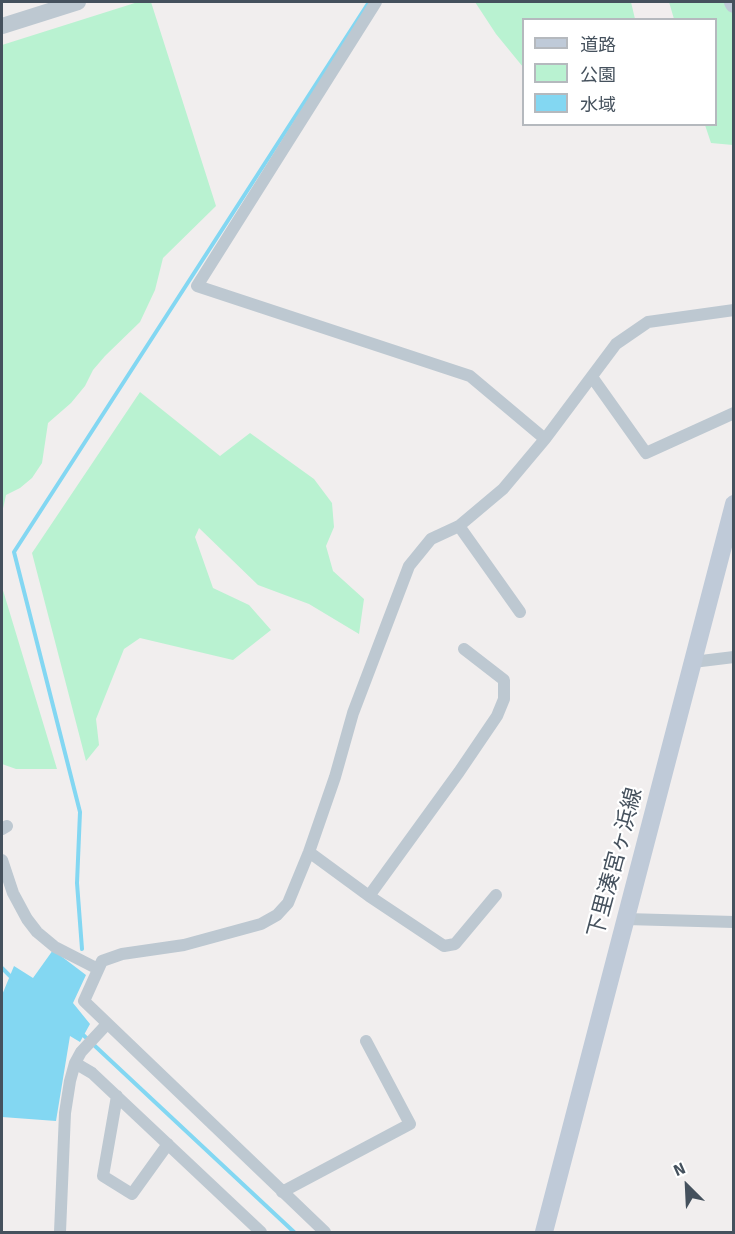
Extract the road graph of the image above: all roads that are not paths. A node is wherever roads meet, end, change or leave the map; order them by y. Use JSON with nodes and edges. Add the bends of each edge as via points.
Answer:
{"nodes":[{"id":1,"x":78,"y":2,"type":"edge"},
{"id":2,"x":376,"y":2,"type":"edge"},
{"id":3,"x":2,"y":26,"type":"edge"},
{"id":4,"x":734,"y":310,"type":"edge"},
{"id":5,"x":592,"y":377,"type":"junction"},
{"id":6,"x":734,"y":412,"type":"edge"},
{"id":7,"x":545,"y":439,"type":"junction"},
{"id":8,"x":734,"y":504,"type":"edge"},
{"id":9,"x":459,"y":526,"type":"junction"},
{"id":10,"x":520,"y":612,"type":"dead end"},
{"id":11,"x":464,"y":649,"type":"dead end"},
{"id":12,"x":734,"y":657,"type":"edge"},
{"id":13,"x":693,"y":662,"type":"junction"},
{"id":14,"x":309,"y":852,"type":"junction"},
{"id":15,"x":2,"y":861,"type":"edge"},
{"id":16,"x":496,"y":895,"type":"dead end"},
{"id":17,"x":369,"y":896,"type":"junction"},
{"id":18,"x":626,"y":919,"type":"junction"},
{"id":19,"x":734,"y":922,"type":"edge"},
{"id":20,"x":98,"y":969,"type":"junction"},
{"id":21,"x":105,"y":1026,"type":"junction"},
{"id":22,"x":366,"y":1041,"type":"dead end"},
{"id":23,"x":78,"y":1058,"type":"junction"},
{"id":24,"x":117,"y":1096,"type":"junction"},
{"id":25,"x":168,"y":1144,"type":"junction"},
{"id":26,"x":282,"y":1192,"type":"junction"},
{"id":27,"x":60,"y":1233,"type":"edge"},
{"id":28,"x":261,"y":1233,"type":"edge"},
{"id":29,"x":325,"y":1233,"type":"edge"},
{"id":30,"x":544,"y":1233,"type":"edge"}],
"edges":[{"from":1,"to":3,"type":"street"},
{"from":2,"to":7,"type":"street","via":[[196,286],[470,376]]},
{"from":4,"to":5,"type":"street","via":[[648,322],[616,344]]},
{"from":5,"to":6,"type":"street","via":[[646,453]]},
{"from":5,"to":7,"type":"street"},
{"from":7,"to":9,"type":"street","via":[[503,489]]},
{"from":8,"to":13,"type":"main road","name":"下里湊宮ヶ浜線"},
{"from":9,"to":10,"type":"street"},
{"from":9,"to":14,"type":"street","via":[[430,539],[409,566],[353,713]]},
{"from":11,"to":17,"type":"street","via":[[504,680],[504,699],[459,772]]},
{"from":12,"to":13,"type":"street"},
{"from":13,"to":18,"type":"main road","name":"下里湊宮ヶ浜線"},
{"from":14,"to":17,"type":"street"},
{"from":14,"to":20,"type":"street","via":[[288,903],[261,924],[184,945],[122,954],[102,961]]},
{"from":15,"to":20,"type":"street","via":[[13,893],[37,932],[55,947]]},
{"from":16,"to":17,"type":"street","via":[[454,944],[444,946]]},
{"from":18,"to":19,"type":"street"},
{"from":18,"to":30,"type":"main road","name":"下里湊宮ヶ浜線"},
{"from":20,"to":21,"type":"street","via":[[84,1001]]},
{"from":21,"to":23,"type":"street"},
{"from":21,"to":26,"type":"street"},
{"from":22,"to":26,"type":"street","via":[[410,1124]]},
{"from":23,"to":24,"type":"street"},
{"from":23,"to":27,"type":"street","via":[[65,1113]]},
{"from":24,"to":25,"type":"street"},
{"from":24,"to":25,"type":"street","via":[[103,1176],[132,1194]]},
{"from":25,"to":28,"type":"street"},
{"from":26,"to":29,"type":"street"}]}
